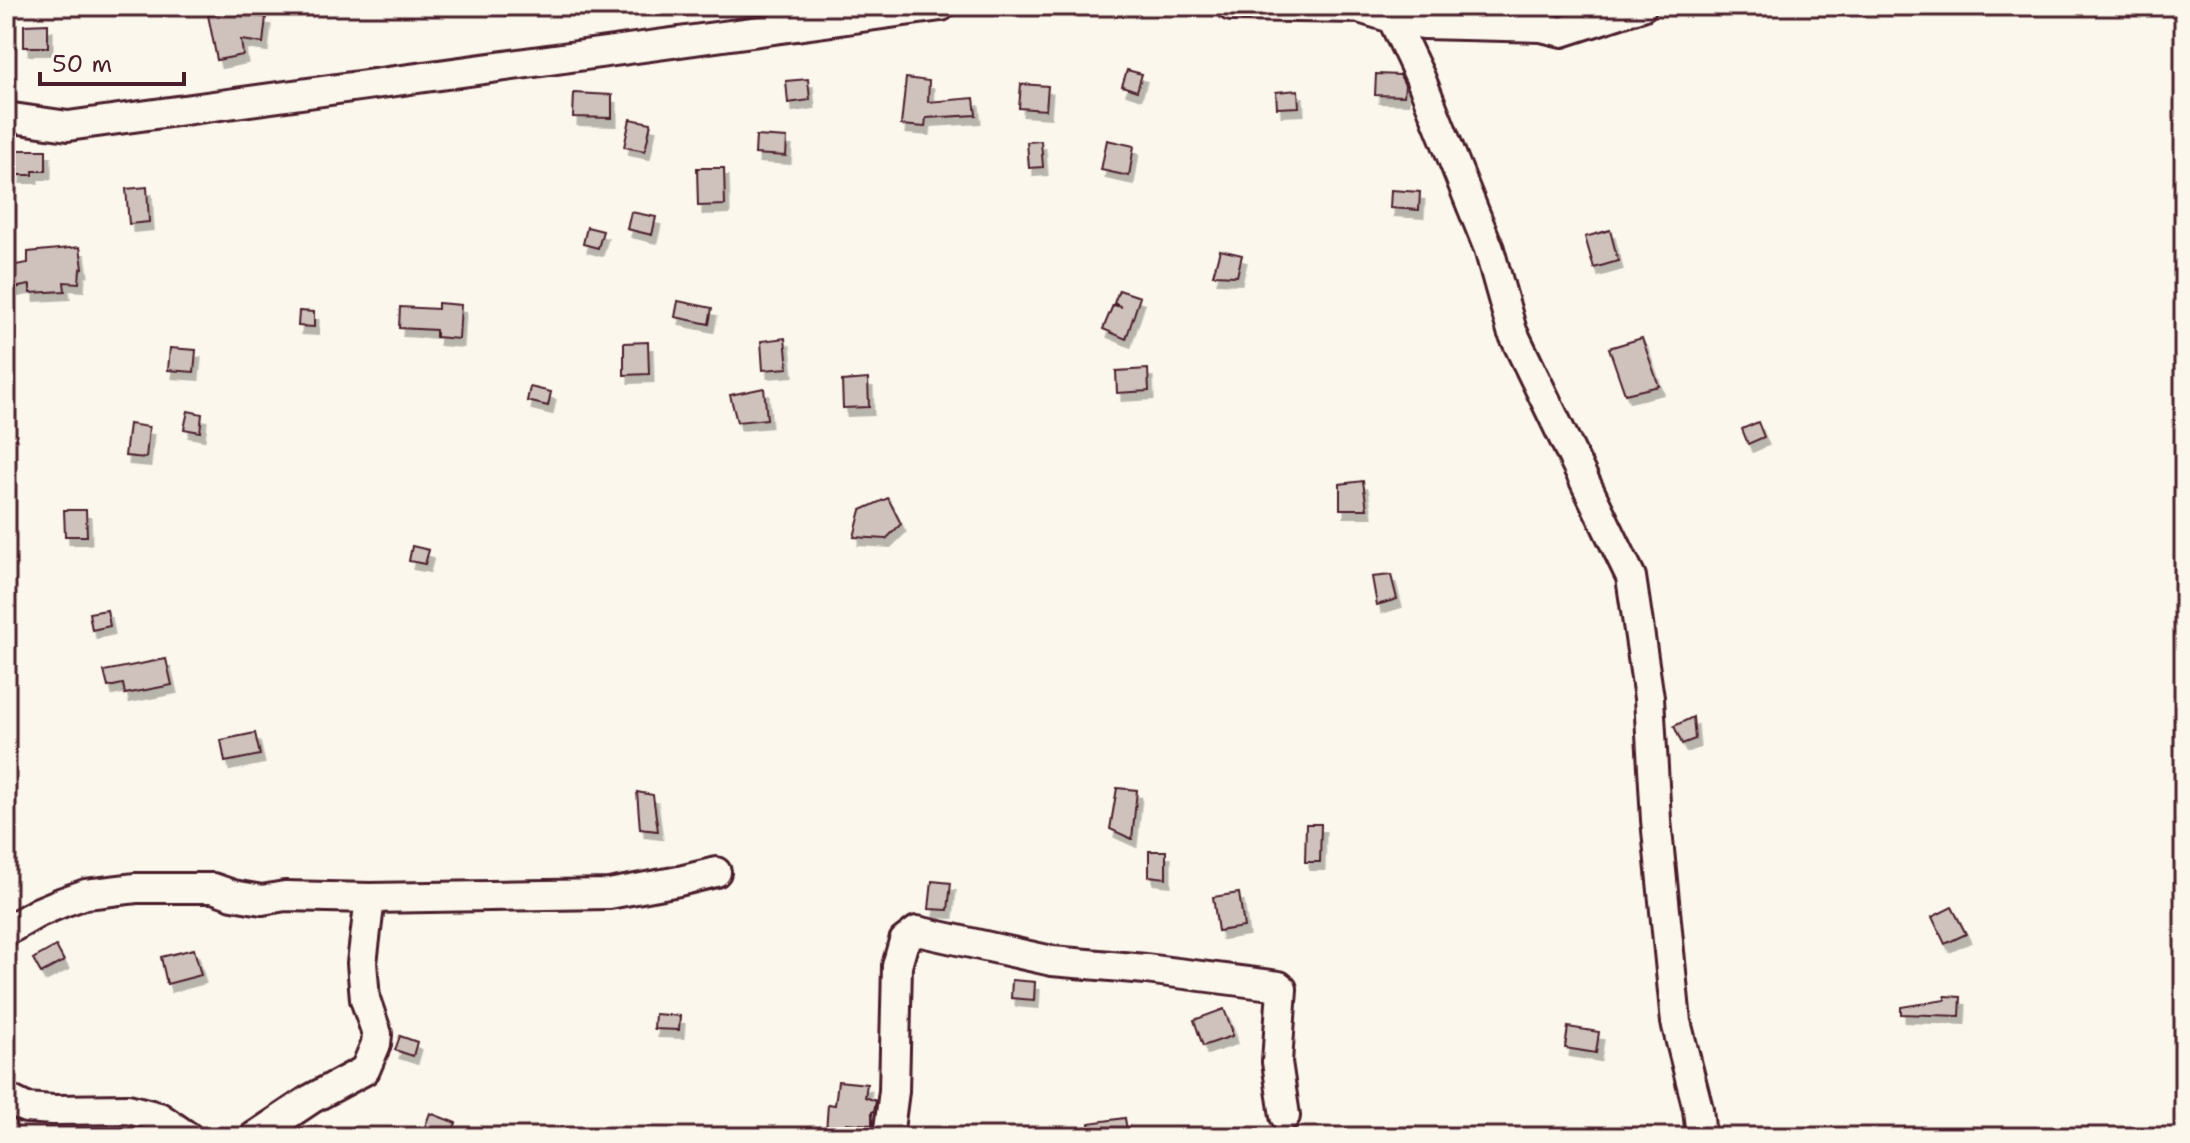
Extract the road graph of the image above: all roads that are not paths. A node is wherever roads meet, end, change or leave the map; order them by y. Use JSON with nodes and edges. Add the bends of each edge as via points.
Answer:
{"nodes":[{"id":1,"x":941,"y":6,"type":"edge"},
{"id":2,"x":1231,"y":6,"type":"edge"},
{"id":3,"x":1642,"y":6,"type":"edge"},
{"id":4,"x":1394,"y":20,"type":"junction"},
{"id":5,"x":6,"y":117,"type":"edge"},
{"id":6,"x":716,"y":872,"type":"dead end"},
{"id":7,"x":370,"y":898,"type":"junction"},
{"id":8,"x":6,"y":931,"type":"edge"},
{"id":9,"x":6,"y":1098,"type":"edge"},
{"id":10,"x":1285,"y":1116,"type":"dead end"},
{"id":11,"x":188,"y":1137,"type":"edge"},
{"id":12,"x":254,"y":1137,"type":"edge"},
{"id":13,"x":888,"y":1137,"type":"edge"},
{"id":14,"x":1701,"y":1137,"type":"edge"}],
"edges":[{"from":1,"to":5,"type":"street","via":[[68,126]]},
{"from":2,"to":4,"type":"street","via":[[1359,8]]},
{"from":3,"to":4,"type":"street","via":[[1562,32]]},
{"from":4,"to":14,"type":"street","via":[[1489,249],[1512,331],[1631,577],[1649,698],[1676,1022]]},
{"from":6,"to":7,"type":"street","via":[[609,894]]},
{"from":7,"to":8,"type":"street","via":[[262,900],[213,888],[136,888],[86,894]]},
{"from":7,"to":12,"type":"street","via":[[362,963],[365,999],[377,1034],[365,1070]]},
{"from":9,"to":11,"type":"street","via":[[26,1108],[128,1109],[159,1117]]},
{"from":10,"to":13,"type":"street","via":[[1277,1062],[1279,986],[1052,961],[917,931],[904,941],[897,966]]}]}
